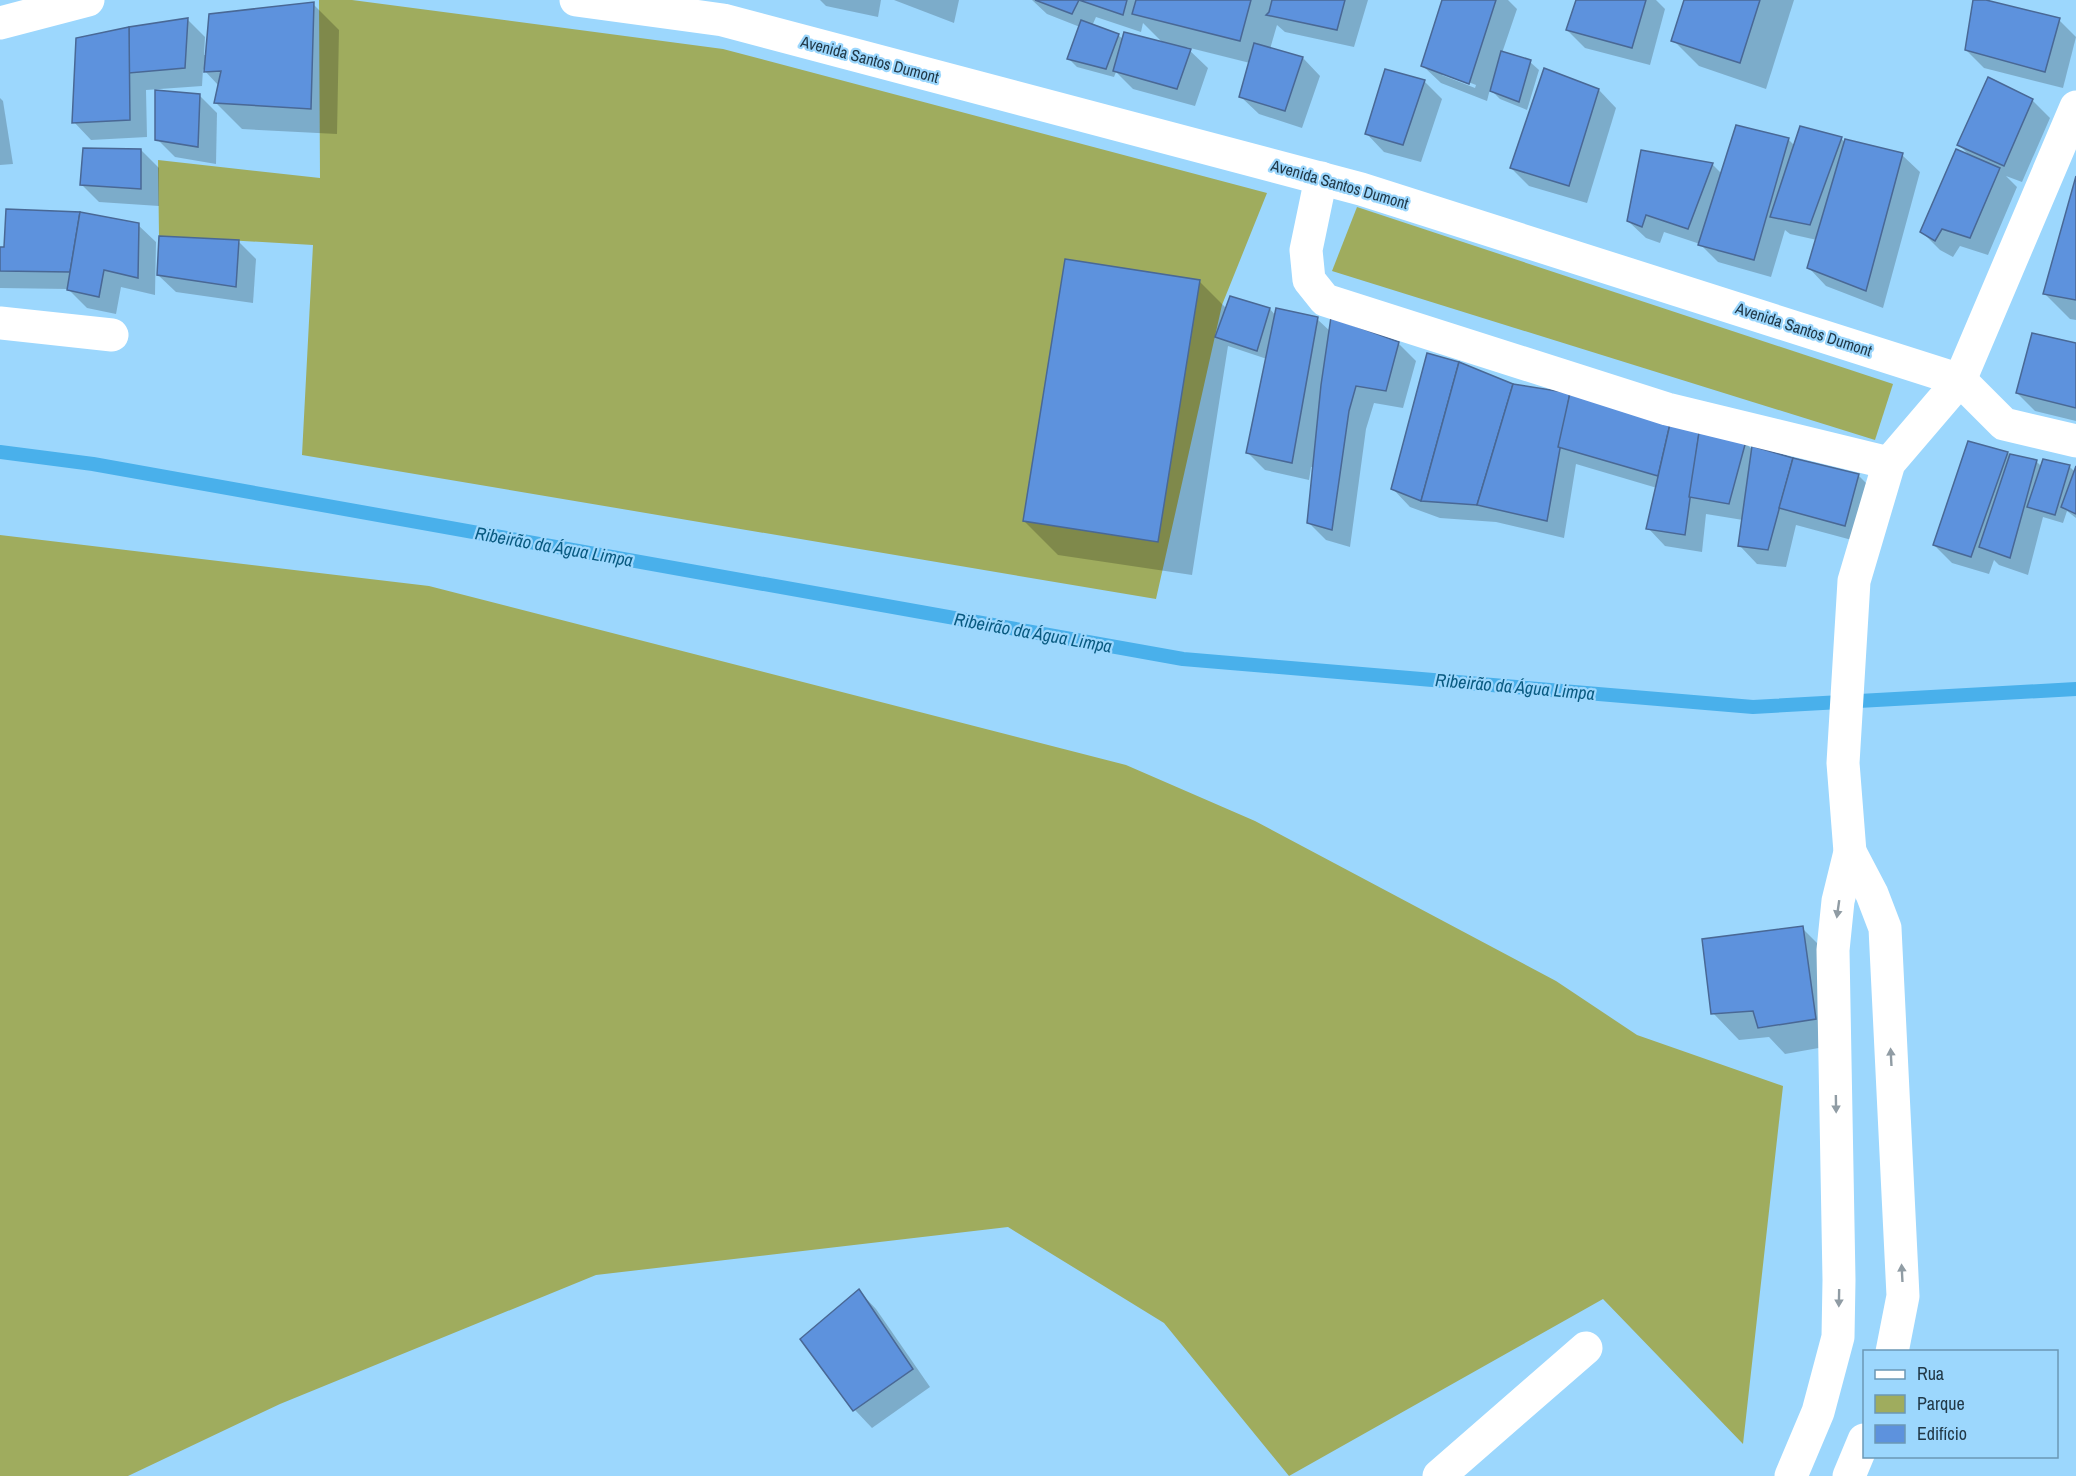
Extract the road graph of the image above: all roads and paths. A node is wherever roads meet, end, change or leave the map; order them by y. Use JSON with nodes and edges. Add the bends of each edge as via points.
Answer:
{"nodes":[{"id":1,"x":88,"y":0,"type":"edge"},
{"id":2,"x":576,"y":0,"type":"edge"},
{"id":3,"x":0,"y":22,"type":"edge"},
{"id":4,"x":2076,"y":107,"type":"edge"},
{"id":5,"x":1321,"y":178,"type":"junction"},
{"id":6,"x":0,"y":323,"type":"edge"},
{"id":7,"x":112,"y":335,"type":"dead end"},
{"id":8,"x":1960,"y":380,"type":"junction"},
{"id":9,"x":2076,"y":441,"type":"edge"},
{"id":10,"x":1889,"y":463,"type":"junction"},
{"id":11,"x":1850,"y":852,"type":"junction"},
{"id":12,"x":1586,"y":1348,"type":"dead end"},
{"id":13,"x":1892,"y":1350,"type":"edge"},
{"id":14,"x":1863,"y":1442,"type":"edge"},
{"id":15,"x":1439,"y":1476,"type":"edge"},
{"id":16,"x":1791,"y":1476,"type":"edge"},
{"id":17,"x":1849,"y":1476,"type":"edge"}],
"edges":[{"from":1,"to":3,"type":"street"},
{"from":2,"to":5,"type":"street","name":"Avenida Santos Dumont","via":[[723,20]]},
{"from":4,"to":8,"type":"street"},
{"from":5,"to":8,"type":"street","name":"Avenida Santos Dumont","via":[[1708,297]]},
{"from":5,"to":10,"type":"street","via":[[1306,250],[1310,280],[1325,300],[1667,409]]},
{"from":6,"to":7,"type":"street"},
{"from":8,"to":9,"type":"street","name":"Avenida Santos Dumont","via":[[2004,424]]},
{"from":8,"to":10,"type":"street"},
{"from":10,"to":11,"type":"street","via":[[1854,581],[1843,763]]},
{"from":13,"to":11,"type":"street","one_way":true,"via":[[1903,1296],[1885,928]]},
{"from":11,"to":16,"type":"street","one_way":true,"via":[[1838,901],[1833,950],[1838,1337],[1818,1412]]},
{"from":12,"to":15,"type":"street"},
{"from":14,"to":17,"type":"street"}]}
